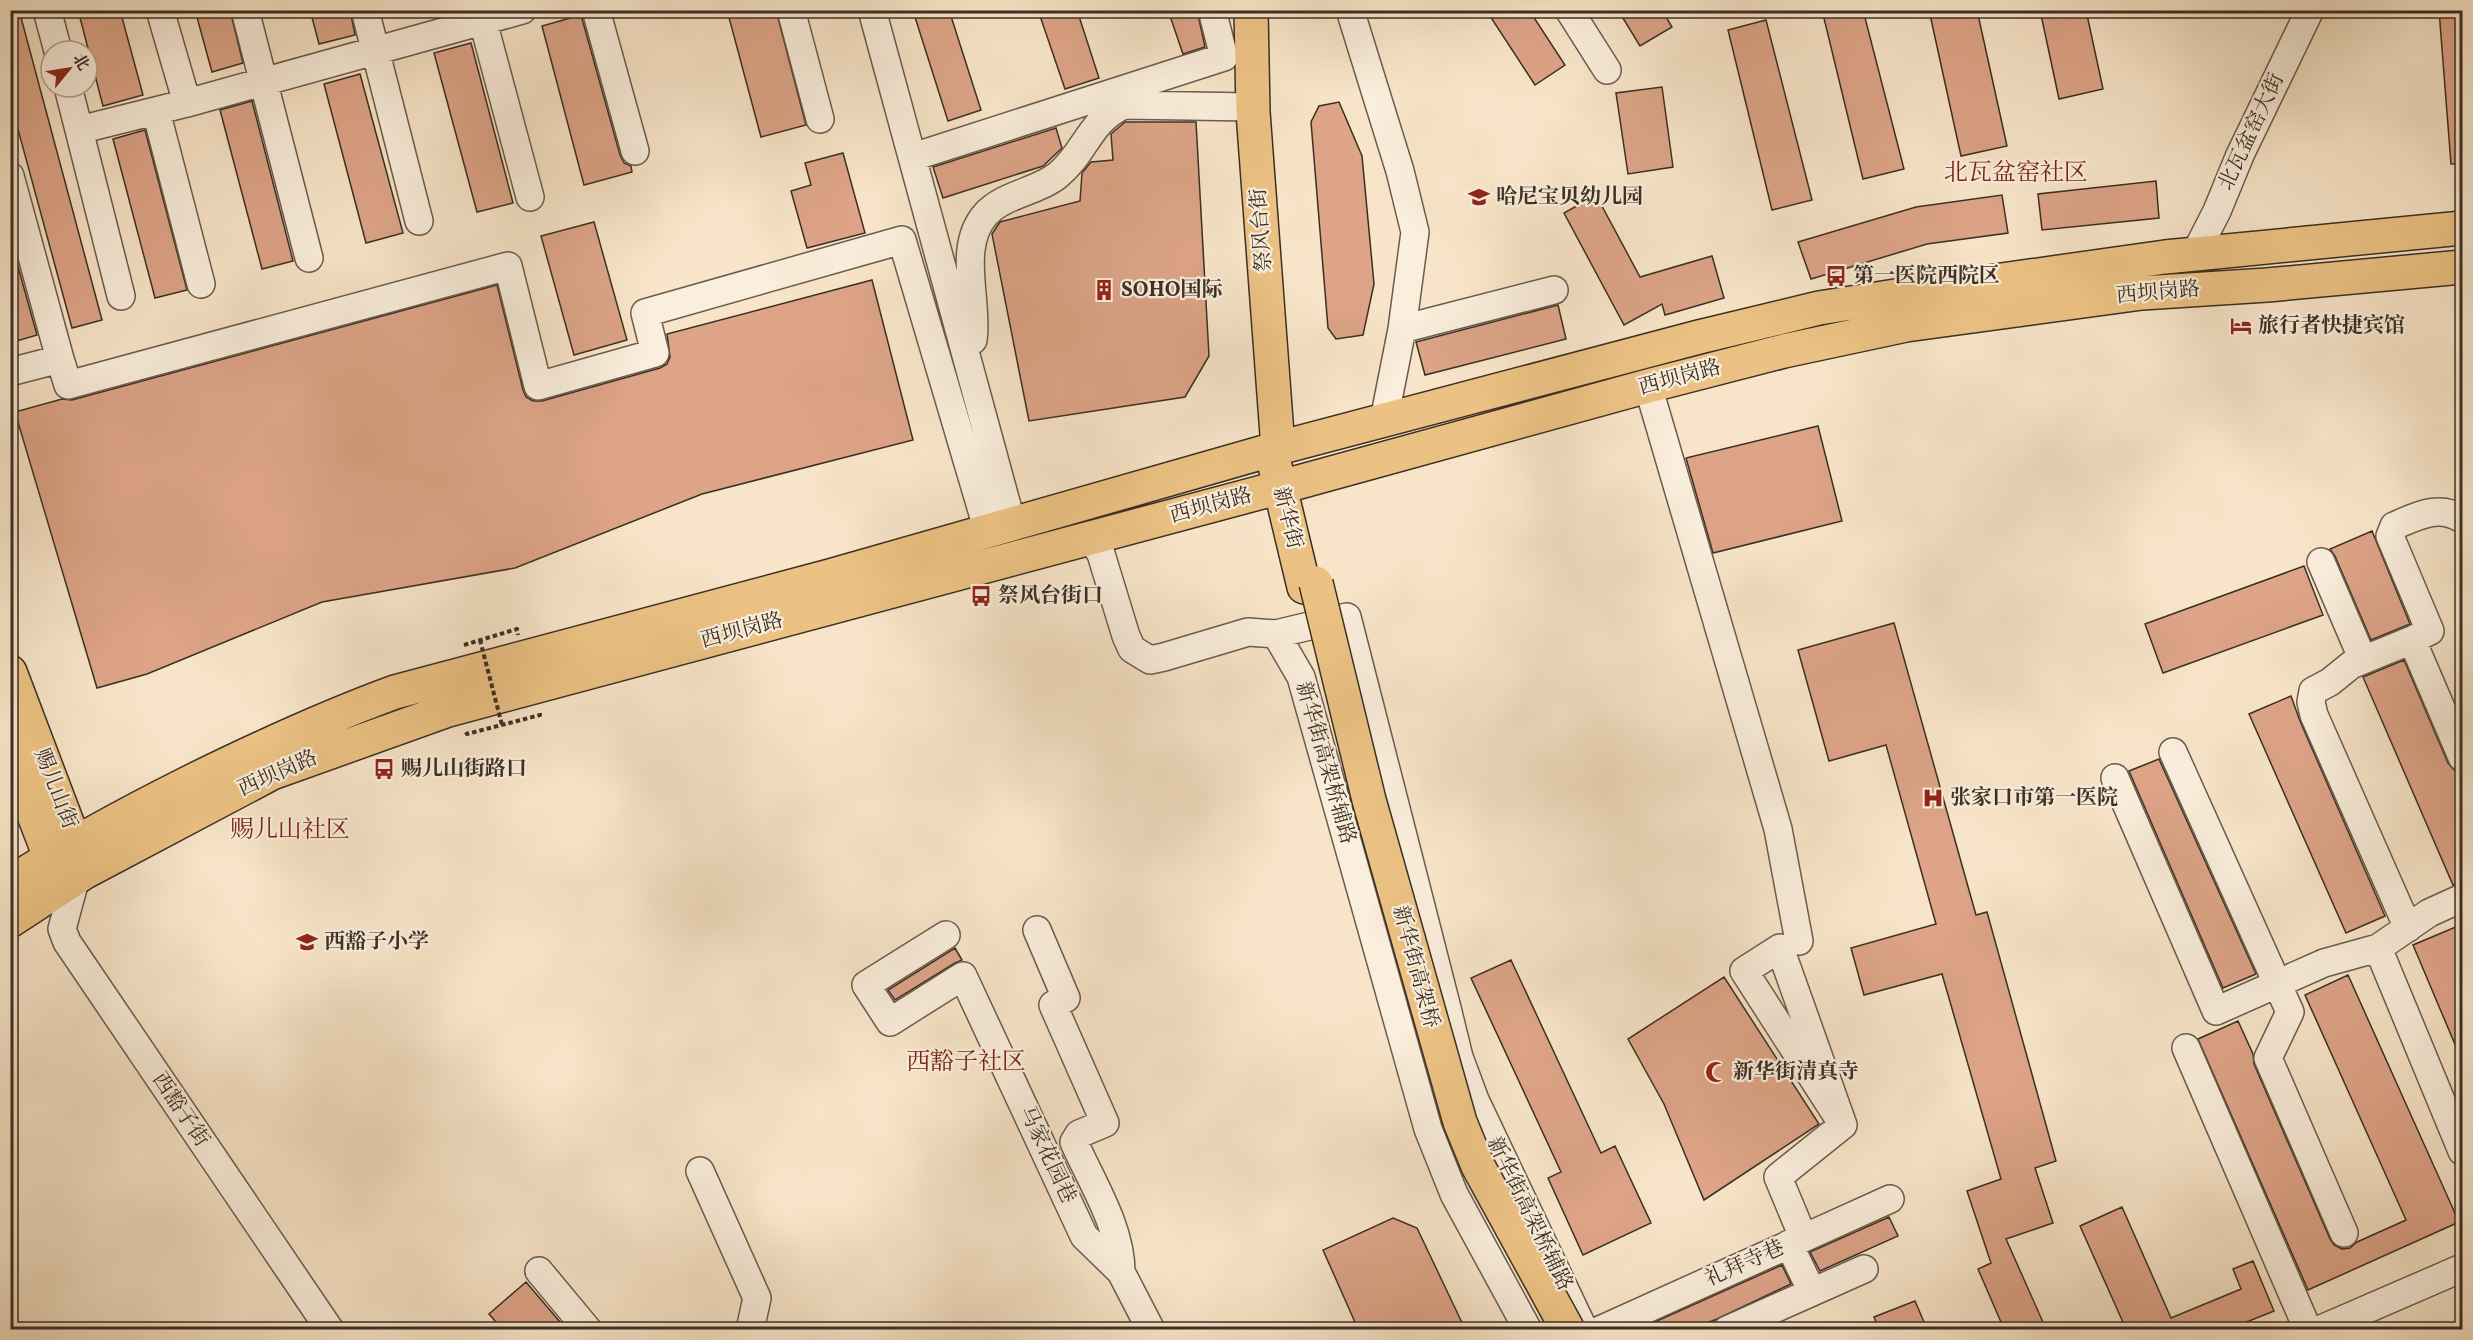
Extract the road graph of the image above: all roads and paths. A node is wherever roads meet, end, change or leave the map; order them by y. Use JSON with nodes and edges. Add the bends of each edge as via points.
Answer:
{"nodes":[{"id":1,"x":47,"y":10,"type":"edge"},
{"id":2,"x":160,"y":10,"type":"edge"},
{"id":3,"x":245,"y":10,"type":"edge"},
{"id":4,"x":365,"y":10,"type":"edge"},
{"id":5,"x":522,"y":10,"type":"edge"},
{"id":6,"x":596,"y":10,"type":"edge"},
{"id":7,"x":791,"y":10,"type":"edge"},
{"id":8,"x":872,"y":10,"type":"edge"},
{"id":9,"x":1212,"y":10,"type":"edge"},
{"id":10,"x":1251,"y":10,"type":"edge"},
{"id":11,"x":1569,"y":10,"type":"edge"},
{"id":12,"x":2310,"y":10,"type":"edge"},
{"id":13,"x":1355,"y":13,"type":"edge"},
{"id":14,"x":481,"y":16,"type":"edge"},
{"id":15,"x":55,"y":39,"type":"edge"},
{"id":16,"x":376,"y":51,"type":"junction"},
{"id":17,"x":1607,"y":70,"type":"dead end"},
{"id":18,"x":264,"y":82,"type":"junction"},
{"id":19,"x":71,"y":99,"type":"edge"},
{"id":20,"x":187,"y":103,"type":"junction"},
{"id":21,"x":1253,"y":107,"type":"junction"},
{"id":22,"x":156,"y":111,"type":"junction"},
{"id":23,"x":820,"y":119,"type":"dead end"},
{"id":24,"x":79,"y":130,"type":"junction"},
{"id":25,"x":635,"y":151,"type":"dead end"},
{"id":26,"x":913,"y":157,"type":"junction"},
{"id":27,"x":10,"y":176,"type":"edge"},
{"id":28,"x":530,"y":197,"type":"dead end"},
{"id":29,"x":419,"y":221,"type":"dead end"},
{"id":30,"x":2463,"y":228,"type":"edge"},
{"id":31,"x":2195,"y":254,"type":"junction"},
{"id":32,"x":309,"y":258,"type":"dead end"},
{"id":33,"x":2463,"y":267,"type":"edge"},
{"id":34,"x":201,"y":284,"type":"dead end"},
{"id":35,"x":2201,"y":289,"type":"junction"},
{"id":36,"x":1554,"y":290,"type":"dead end"},
{"id":37,"x":121,"y":296,"type":"dead end"},
{"id":38,"x":1402,"y":329,"type":"junction"},
{"id":39,"x":60,"y":359,"type":"junction"},
{"id":40,"x":969,"y":365,"type":"junction"},
{"id":41,"x":10,"y":372,"type":"edge"},
{"id":42,"x":1648,"y":386,"type":"junction"},
{"id":43,"x":1384,"y":420,"type":"junction"},
{"id":44,"x":1277,"y":448,"type":"junction"},
{"id":45,"x":1286,"y":486,"type":"junction"},
{"id":46,"x":2463,"y":519,"type":"edge"},
{"id":47,"x":1000,"y":528,"type":"junction"},
{"id":48,"x":1084,"y":540,"type":"junction"},
{"id":49,"x":2321,"y":562,"type":"dead end"},
{"id":50,"x":1310,"y":585,"type":"junction"},
{"id":51,"x":517,"y":629,"type":"dead end"},
{"id":52,"x":1276,"y":634,"type":"junction"},
{"id":53,"x":480,"y":640,"type":"junction"},
{"id":54,"x":2412,"y":640,"type":"junction"},
{"id":55,"x":462,"y":645,"type":"dead end"},
{"id":56,"x":2363,"y":660,"type":"junction"},
{"id":57,"x":10,"y":672,"type":"edge"},
{"id":58,"x":540,"y":715,"type":"dead end"},
{"id":59,"x":502,"y":725,"type":"junction"},
{"id":60,"x":466,"y":734,"type":"dead end"},
{"id":61,"x":2174,"y":752,"type":"dead end"},
{"id":62,"x":10,"y":753,"type":"edge"},
{"id":63,"x":2463,"y":757,"type":"edge"},
{"id":64,"x":2115,"y":778,"type":"dead end"},
{"id":65,"x":62,"y":849,"type":"junction"},
{"id":66,"x":73,"y":880,"type":"junction"},
{"id":67,"x":10,"y":883,"type":"edge"},
{"id":68,"x":2462,"y":902,"type":"edge"},
{"id":69,"x":10,"y":921,"type":"edge"},
{"id":70,"x":2408,"y":928,"type":"junction"},
{"id":71,"x":1037,"y":930,"type":"dead end"},
{"id":72,"x":946,"y":935,"type":"dead end"},
{"id":73,"x":1799,"y":942,"type":"dead end"},
{"id":74,"x":2378,"y":948,"type":"junction"},
{"id":75,"x":2278,"y":984,"type":"junction"},
{"id":76,"x":1447,"y":1008,"type":"junction"},
{"id":77,"x":1399,"y":1020,"type":"junction"},
{"id":78,"x":2186,"y":1047,"type":"dead end"},
{"id":79,"x":1843,"y":1125,"type":"junction"},
{"id":80,"x":2463,"y":1151,"type":"edge"},
{"id":81,"x":700,"y":1171,"type":"dead end"},
{"id":82,"x":1890,"y":1199,"type":"dead end"},
{"id":83,"x":2344,"y":1233,"type":"dead end"},
{"id":84,"x":1796,"y":1241,"type":"junction"},
{"id":85,"x":2463,"y":1268,"type":"edge"},
{"id":86,"x":1864,"y":1269,"type":"dead end"},
{"id":87,"x":539,"y":1271,"type":"dead end"},
{"id":88,"x":1121,"y":1272,"type":"junction"},
{"id":89,"x":2463,"y":1286,"type":"edge"},
{"id":90,"x":1812,"y":1292,"type":"junction"},
{"id":91,"x":2324,"y":1328,"type":"edge"},
{"id":92,"x":330,"y":1329,"type":"edge"},
{"id":93,"x":588,"y":1329,"type":"edge"},
{"id":94,"x":750,"y":1329,"type":"edge"},
{"id":95,"x":1151,"y":1329,"type":"edge"},
{"id":96,"x":1528,"y":1329,"type":"edge"},
{"id":97,"x":1554,"y":1329,"type":"edge"},
{"id":98,"x":1568,"y":1329,"type":"edge"},
{"id":99,"x":1584,"y":1329,"type":"edge"},
{"id":100,"x":1600,"y":1329,"type":"edge"},
{"id":101,"x":1727,"y":1329,"type":"edge"},
{"id":102,"x":2362,"y":1329,"type":"edge"}],
"edges":[{"from":1,"to":15,"type":"street"},
{"from":2,"to":20,"type":"street"},
{"from":3,"to":18,"type":"street"},
{"from":4,"to":16,"type":"street"},
{"from":5,"to":14,"type":"street"},
{"from":6,"to":25,"type":"street"},
{"from":7,"to":23,"type":"street"},
{"from":8,"to":26,"type":"street"},
{"from":9,"to":26,"type":"street","via":[[1224,57]]},
{"from":10,"to":21,"type":"main road","name":"祭风台街"},
{"from":11,"to":17,"type":"street"},
{"from":12,"to":31,"type":"street","name":"北瓦盆窑大街"},
{"from":13,"to":38,"type":"street","via":[[1415,232]]},
{"from":14,"to":16,"type":"street"},
{"from":14,"to":28,"type":"street"},
{"from":16,"to":18,"type":"street"},
{"from":16,"to":29,"type":"street"},
{"from":18,"to":20,"type":"street"},
{"from":18,"to":32,"type":"street"},
{"from":19,"to":24,"type":"street"},
{"from":20,"to":22,"type":"street"},
{"from":21,"to":40,"type":"street","via":[[1124,105],[1099,121],[1058,175],[986,214],[974,237],[971,256],[969,276],[975,327]]},
{"from":21,"to":44,"type":"main road","name":"祭风台街"},
{"from":22,"to":24,"type":"street"},
{"from":22,"to":34,"type":"street"},
{"from":24,"to":37,"type":"street"},
{"from":26,"to":40,"type":"street"},
{"from":27,"to":39,"type":"street"},
{"from":30,"to":31,"type":"main road","name":"西坝岗路"},
{"from":31,"to":35,"type":"main road"},
{"from":31,"to":43,"type":"main road","name":"西坝岗路","via":[[1819,308]]},
{"from":33,"to":35,"type":"main road","name":"西坝岗路"},
{"from":35,"to":42,"type":"main road","name":"西坝岗路","via":[[2142,293],[1906,325]]},
{"from":36,"to":38,"type":"street"},
{"from":38,"to":43,"type":"street"},
{"from":39,"to":41,"type":"street"},
{"from":39,"to":47,"type":"street","via":[[68,385],[508,266],[538,386],[655,353],[645,313],[902,240]]},
{"from":40,"to":47,"type":"street"},
{"from":42,"to":45,"type":"main road","name":"西坝岗路"},
{"from":42,"to":73,"type":"street","via":[[1778,829]]},
{"from":43,"to":44,"type":"main road","name":"西坝岗路"},
{"from":44,"to":45,"type":"main road","name":"新华街"},
{"from":44,"to":47,"type":"main road","name":"西坝岗路"},
{"from":45,"to":48,"type":"main road","name":"西坝岗路"},
{"from":45,"to":50,"type":"main road","name":"新华街"},
{"from":46,"to":54,"type":"street","via":[[2445,512],[2420,514],[2394,526],[2390,536],[2430,632]]},
{"from":47,"to":65,"type":"main road","name":"西坝岗路","via":[[395,692],[258,748]]},
{"from":48,"to":52,"type":"street","via":[[1101,554],[1132,649],[1150,660],[1248,632]]},
{"from":48,"to":66,"type":"main road","name":"西坝岗路","via":[[448,710],[272,773]]},
{"from":49,"to":56,"type":"street"},
{"from":50,"to":97,"type":"main road","name":"新华街高架桥","via":[[1359,806],[1449,1127],[1465,1165]]},
{"from":50,"to":98,"type":"main road","name":"新华街高架桥","bridge":true,"via":[[1460,1122],[1478,1166]]},
{"from":51,"to":53,"type":"path"},
{"from":52,"to":76,"type":"street","name":"新华街高架桥辅路","via":[[1347,617]]},
{"from":52,"to":77,"type":"street","name":"新华街高架桥辅路","via":[[1301,677]]},
{"from":53,"to":55,"type":"path"},
{"from":53,"to":59,"type":"path","bridge":true},
{"from":54,"to":56,"type":"street"},
{"from":54,"to":63,"type":"street"},
{"from":56,"to":70,"type":"street","via":[[2313,691],[2311,702]]},
{"from":57,"to":65,"type":"main road","name":"赐儿山街"},
{"from":58,"to":59,"type":"path"},
{"from":59,"to":60,"type":"path"},
{"from":61,"to":75,"type":"street"},
{"from":62,"to":65,"type":"main road","name":"赐儿山街"},
{"from":64,"to":75,"type":"street","via":[[2216,1011]]},
{"from":65,"to":66,"type":"main road","name":"赐儿山街"},
{"from":65,"to":67,"type":"main road","name":"西坝岗路"},
{"from":66,"to":69,"type":"main road","name":"西坝岗路"},
{"from":66,"to":92,"type":"street","name":"西豁子街","via":[[62,929],[67,942]]},
{"from":68,"to":70,"type":"street","via":[[2429,913]]},
{"from":70,"to":74,"type":"street"},
{"from":71,"to":88,"type":"street","via":[[1066,998],[1053,1005],[1105,1124],[1079,1134],[1074,1142],[1121,1250]]},
{"from":72,"to":88,"type":"street","name":"马家花园巷","via":[[866,985],[890,1022],[963,976],[1084,1236]]},
{"from":74,"to":75,"type":"street","via":[[2324,963]]},
{"from":74,"to":80,"type":"street"},
{"from":75,"to":83,"type":"street","via":[[2290,1012],[2268,1058]]},
{"from":76,"to":77,"type":"street"},
{"from":76,"to":99,"type":"street","name":"新华街高架桥辅路","via":[[1475,1100]]},
{"from":77,"to":96,"type":"street","name":"新华街高架桥辅路","via":[[1428,1129],[1454,1194]]},
{"from":78,"to":91,"type":"street"},
{"from":79,"to":79,"type":"street","via":[[1744,971],[1780,948],[1788,970]]},
{"from":79,"to":84,"type":"street","via":[[1778,1177]]},
{"from":81,"to":94,"type":"street","via":[[757,1298]]},
{"from":82,"to":84,"type":"street","name":"礼拜寺巷"},
{"from":84,"to":90,"type":"street"},
{"from":84,"to":100,"type":"street","name":"礼拜寺巷"},
{"from":85,"to":91,"type":"street"},
{"from":86,"to":90,"type":"street"},
{"from":87,"to":93,"type":"street"},
{"from":88,"to":95,"type":"street","name":"马家花园巷"},
{"from":89,"to":102,"type":"street"},
{"from":90,"to":101,"type":"street"}]}
